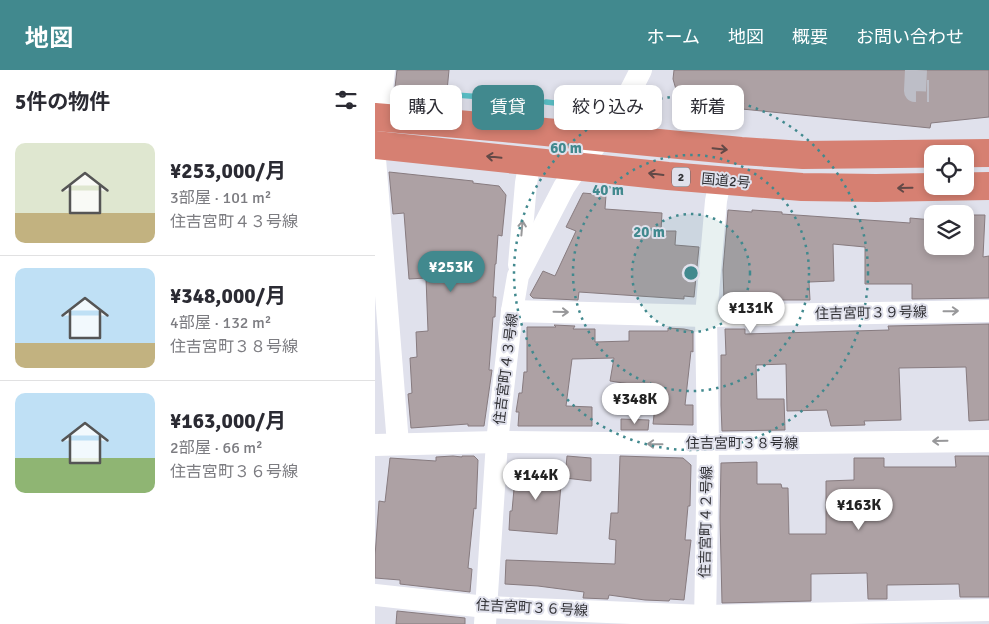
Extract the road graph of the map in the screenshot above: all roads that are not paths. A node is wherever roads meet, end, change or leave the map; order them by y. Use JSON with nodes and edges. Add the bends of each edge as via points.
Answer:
{"nodes":[{"id":1,"x":384,"y":70,"type":"edge"},
{"id":2,"x":641,"y":70,"type":"edge"},
{"id":3,"x":377,"y":118,"type":"edge"},
{"id":4,"x":601,"y":138,"type":"junction"},
{"id":5,"x":375,"y":145,"type":"edge"},
{"id":6,"x":989,"y":153,"type":"edge"},
{"id":7,"x":375,"y":159,"type":"edge"},
{"id":8,"x":530,"y":161,"type":"junction"},
{"id":9,"x":578,"y":166,"type":"junction"},
{"id":10,"x":720,"y":180,"type":"junction"},
{"id":11,"x":989,"y":186,"type":"edge"},
{"id":12,"x":518,"y":276,"type":"junction"},
{"id":13,"x":989,"y":310,"type":"edge"},
{"id":14,"x":512,"y":311,"type":"junction"},
{"id":15,"x":705,"y":316,"type":"junction"},
{"id":16,"x":989,"y":441,"type":"edge"},
{"id":17,"x":497,"y":442,"type":"junction"},
{"id":18,"x":398,"y":444,"type":"junction"},
{"id":19,"x":708,"y":444,"type":"junction"},
{"id":20,"x":375,"y":445,"type":"edge"},
{"id":21,"x":375,"y":595,"type":"edge"},
{"id":22,"x":989,"y":610,"type":"edge"},
{"id":23,"x":485,"y":616,"type":"edge"},
{"id":24,"x":705,"y":620,"type":"edge"}],
"edges":[{"from":1,"to":3,"type":"street"},
{"from":2,"to":4,"type":"street","name":"住吉宮町４３号線","via":[[614,123]]},
{"from":3,"to":4,"type":"highway"},
{"from":4,"to":6,"type":"highway","one_way":true,"via":[[803,154]]},
{"from":4,"to":9,"type":"street","name":"住吉宮町４３号線"},
{"from":8,"to":5,"type":"highway","name":"国道2号","number":"2","one_way":true},
{"from":7,"to":18,"type":"street"},
{"from":8,"to":9,"type":"highway","name":"国道2号","number":"2"},
{"from":12,"to":8,"type":"street","one_way":true},
{"from":10,"to":9,"type":"highway","name":"国道2号","number":"2","one_way":true},
{"from":9,"to":12,"type":"street","name":"住吉宮町４３号線"},
{"from":11,"to":10,"type":"highway","name":"国道2号","number":"2","one_way":true,"via":[[802,187]]},
{"from":10,"to":15,"type":"street","name":"住吉宮町４２号線"},
{"from":12,"to":14,"type":"street","name":"住吉宮町４３号線"},
{"from":15,"to":13,"type":"street","name":"住吉宮町３９号線","one_way":true},
{"from":14,"to":15,"type":"street","name":"住吉宮町３９号線","one_way":true},
{"from":14,"to":17,"type":"street","name":"住吉宮町４３号線"},
{"from":15,"to":19,"type":"street","name":"住吉宮町４２号線"},
{"from":16,"to":19,"type":"street","name":"住吉宮町３８号線","one_way":true},
{"from":17,"to":18,"type":"street","name":"住吉宮町３８号線"},
{"from":19,"to":17,"type":"street","name":"住吉宮町３８号線","one_way":true},
{"from":17,"to":23,"type":"street","name":"住吉宮町４３号線"},
{"from":18,"to":20,"type":"street","name":"住吉宮町３８号線"},
{"from":19,"to":24,"type":"street","name":"住吉宮町４２号線"},
{"from":21,"to":23,"type":"street","name":"住吉宮町３６号線"},
{"from":22,"to":24,"type":"street","name":"住吉宮町３６号線"},
{"from":23,"to":24,"type":"street","name":"住吉宮町３６号線"}]}
